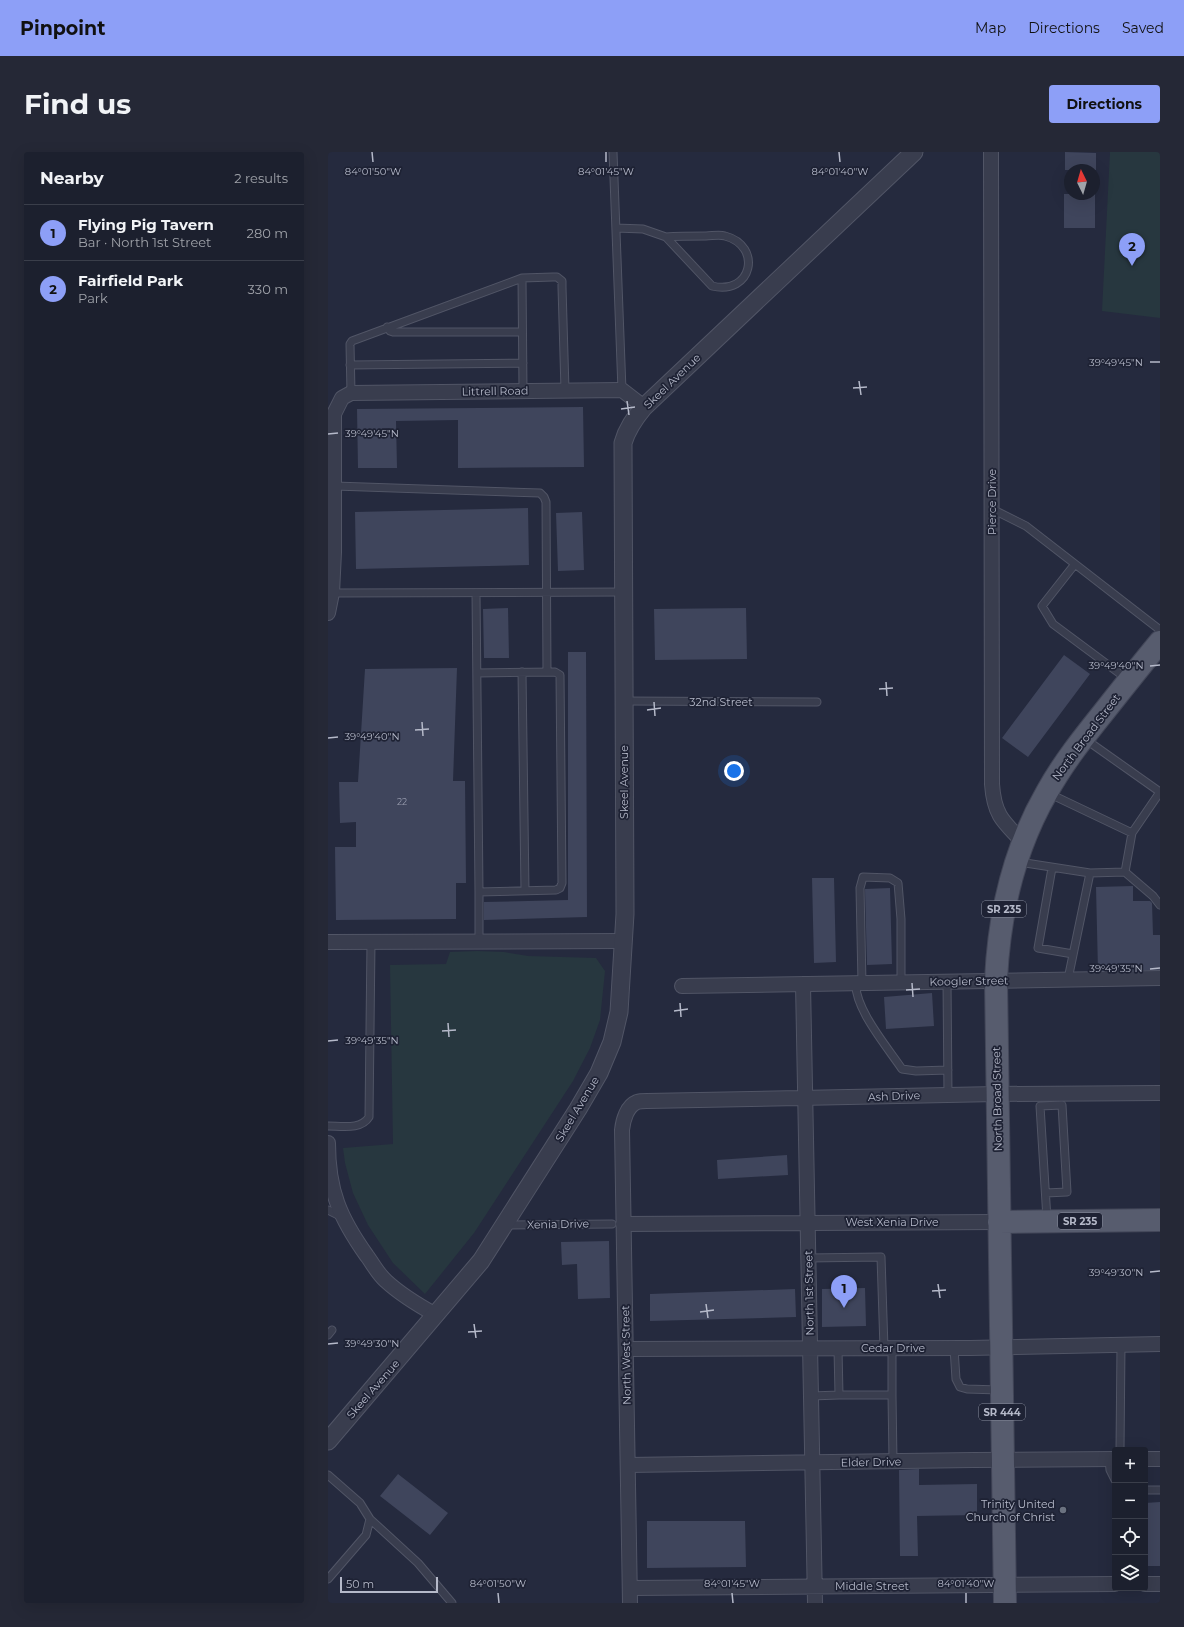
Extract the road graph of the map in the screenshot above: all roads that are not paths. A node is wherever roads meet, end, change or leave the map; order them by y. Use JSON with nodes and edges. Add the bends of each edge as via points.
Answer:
{"nodes":[{"id":1,"x":613,"y":152,"type":"edge"},
{"id":2,"x":914,"y":152,"type":"edge"},
{"id":3,"x":990,"y":152,"type":"edge"},
{"id":4,"x":616,"y":228,"type":"junction"},
{"id":5,"x":666,"y":236,"type":"junction"},
{"id":6,"x":522,"y":278,"type":"junction"},
{"id":7,"x":387,"y":327,"type":"junction"},
{"id":8,"x":522,"y":332,"type":"junction"},
{"id":9,"x":522,"y":364,"type":"junction"},
{"id":10,"x":350,"y":365,"type":"junction"},
{"id":11,"x":565,"y":390,"type":"junction"},
{"id":12,"x":622,"y":390,"type":"junction"},
{"id":13,"x":523,"y":391,"type":"junction"},
{"id":14,"x":346,"y":395,"type":"junction"},
{"id":15,"x":644,"y":407,"type":"junction"},
{"id":16,"x":335,"y":486,"type":"junction"},
{"id":17,"x":992,"y":509,"type":"junction"},
{"id":18,"x":1075,"y":564,"type":"junction"},
{"id":19,"x":476,"y":592,"type":"junction"},
{"id":20,"x":547,"y":592,"type":"junction"},
{"id":21,"x":623,"y":592,"type":"junction"},
{"id":22,"x":332,"y":593,"type":"junction"},
{"id":23,"x":328,"y":613,"type":"edge"},
{"id":24,"x":1160,"y":630,"type":"edge"},
{"id":25,"x":1157,"y":650,"type":"edge"},
{"id":26,"x":522,"y":672,"type":"junction"},
{"id":27,"x":547,"y":672,"type":"junction"},
{"id":28,"x":476,"y":673,"type":"junction"},
{"id":29,"x":1129,"y":680,"type":"junction"},
{"id":30,"x":624,"y":701,"type":"junction"},
{"id":31,"x":817,"y":702,"type":"dead end"},
{"id":32,"x":1084,"y":737,"type":"junction"},
{"id":33,"x":1046,"y":792,"type":"junction"},
{"id":34,"x":1160,"y":792,"type":"edge"},
{"id":35,"x":1132,"y":832,"type":"junction"},
{"id":36,"x":1020,"y":852,"type":"junction"},
{"id":37,"x":1052,"y":868,"type":"junction"},
{"id":38,"x":1125,"y":872,"type":"junction"},
{"id":39,"x":1090,"y":873,"type":"junction"},
{"id":40,"x":525,"y":891,"type":"junction"},
{"id":41,"x":479,"y":892,"type":"junction"},
{"id":42,"x":1160,"y":905,"type":"edge"},
{"id":43,"x":479,"y":941,"type":"junction"},
{"id":44,"x":624,"y":941,"type":"junction"},
{"id":45,"x":328,"y":942,"type":"edge"},
{"id":46,"x":371,"y":942,"type":"junction"},
{"id":47,"x":1073,"y":954,"type":"junction"},
{"id":48,"x":1160,"y":978,"type":"edge"},
{"id":49,"x":1068,"y":979,"type":"junction"},
{"id":50,"x":996,"y":980,"type":"junction"},
{"id":51,"x":947,"y":981,"type":"junction"},
{"id":52,"x":901,"y":982,"type":"junction"},
{"id":53,"x":859,"y":983,"type":"junction"},
{"id":54,"x":803,"y":984,"type":"junction"},
{"id":55,"x":682,"y":986,"type":"dead end"},
{"id":56,"x":948,"y":1070,"type":"junction"},
{"id":57,"x":1160,"y":1093,"type":"edge"},
{"id":58,"x":997,"y":1094,"type":"junction"},
{"id":59,"x":948,"y":1095,"type":"junction"},
{"id":60,"x":805,"y":1098,"type":"junction"},
{"id":61,"x":1039,"y":1100,"type":"junction"},
{"id":62,"x":630,"y":1108,"type":"joint"},
{"id":63,"x":328,"y":1126,"type":"edge"},
{"id":64,"x":328,"y":1143,"type":"edge"},
{"id":65,"x":1046,"y":1193,"type":"junction"},
{"id":66,"x":328,"y":1210,"type":"edge"},
{"id":67,"x":342,"y":1217,"type":"junction"},
{"id":68,"x":1160,"y":1220,"type":"edge"},
{"id":69,"x":1048,"y":1221,"type":"junction"},
{"id":70,"x":808,"y":1222,"type":"junction"},
{"id":71,"x":999,"y":1222,"type":"junction"},
{"id":72,"x":618,"y":1224,"type":"junction"},
{"id":73,"x":505,"y":1225,"type":"junction"},
{"id":74,"x":808,"y":1258,"type":"junction"},
{"id":75,"x":436,"y":1315,"type":"junction"},
{"id":76,"x":1160,"y":1344,"type":"edge"},
{"id":77,"x":1121,"y":1345,"type":"junction"},
{"id":78,"x":1001,"y":1347,"type":"junction"},
{"id":79,"x":888,"y":1348,"type":"junction"},
{"id":80,"x":954,"y":1348,"type":"junction"},
{"id":81,"x":626,"y":1349,"type":"junction"},
{"id":82,"x":810,"y":1349,"type":"junction"},
{"id":83,"x":838,"y":1349,"type":"junction"},
{"id":84,"x":1001,"y":1390,"type":"junction"},
{"id":85,"x":839,"y":1395,"type":"junction"},
{"id":86,"x":892,"y":1395,"type":"junction"},
{"id":87,"x":811,"y":1396,"type":"junction"},
{"id":88,"x":328,"y":1441,"type":"edge"},
{"id":89,"x":1120,"y":1447,"type":"edge"},
{"id":90,"x":1112,"y":1459,"type":"edge"},
{"id":91,"x":1148,"y":1459,"type":"edge"},
{"id":92,"x":1160,"y":1459,"type":"edge"},
{"id":93,"x":1003,"y":1460,"type":"junction"},
{"id":94,"x":893,"y":1461,"type":"junction"},
{"id":95,"x":813,"y":1462,"type":"junction"},
{"id":96,"x":628,"y":1464,"type":"junction"},
{"id":97,"x":1112,"y":1474,"type":"edge"},
{"id":98,"x":328,"y":1475,"type":"edge"},
{"id":99,"x":1148,"y":1490,"type":"edge"},
{"id":100,"x":1160,"y":1490,"type":"edge"},
{"id":101,"x":370,"y":1519,"type":"junction"},
{"id":102,"x":328,"y":1578,"type":"edge"},
{"id":103,"x":1112,"y":1584,"type":"edge"},
{"id":104,"x":1148,"y":1584,"type":"edge"},
{"id":105,"x":1160,"y":1584,"type":"edge"},
{"id":106,"x":815,"y":1587,"type":"junction"},
{"id":107,"x":630,"y":1588,"type":"junction"},
{"id":108,"x":1005,"y":1594,"type":"edge"},
{"id":109,"x":452,"y":1603,"type":"edge"},
{"id":110,"x":630,"y":1603,"type":"edge"},
{"id":111,"x":815,"y":1603,"type":"edge"}],
"edges":[{"from":1,"to":4,"type":"lane"},
{"from":2,"to":15,"type":"street","name":"Skeel Avenue"},
{"from":3,"to":17,"type":"street","name":"Pierce Drive"},
{"from":4,"to":5,"type":"lane","via":[[643,229]]},
{"from":4,"to":12,"type":"lane"},
{"from":5,"to":5,"type":"lane","via":[[712,286],[722,289],[736,285],[745,276],[749,266],[747,253],[737,241],[724,236]]},
{"from":6,"to":7,"type":"lane"},
{"from":6,"to":8,"type":"lane"},
{"from":6,"to":11,"type":"lane","via":[[557,277],[562,281]]},
{"from":7,"to":8,"type":"lane","via":[[393,332]]},
{"from":7,"to":10,"type":"lane","via":[[352,341]]},
{"from":8,"to":9,"type":"lane"},
{"from":9,"to":10,"type":"lane"},
{"from":9,"to":13,"type":"lane"},
{"from":10,"to":14,"type":"lane"},
{"from":11,"to":12,"type":"street","name":"Littrell Road"},
{"from":11,"to":13,"type":"street","name":"Littrell Road"},
{"from":12,"to":15,"type":"street"},
{"from":13,"to":14,"type":"street","name":"Littrell Road"},
{"from":14,"to":16,"type":"street","via":[[334,414]]},
{"from":15,"to":21,"type":"street","name":"Skeel Avenue","via":[[631,422],[623,443]]},
{"from":16,"to":20,"type":"lane","via":[[540,493],[546,502]]},
{"from":16,"to":22,"type":"street"},
{"from":17,"to":18,"type":"lane","via":[[1026,526]]},
{"from":17,"to":36,"type":"street","name":"Pierce Drive","via":[[993,801]]},
{"from":18,"to":24,"type":"lane"},
{"from":18,"to":29,"type":"lane","via":[[1042,606],[1053,624]]},
{"from":19,"to":20,"type":"lane"},
{"from":19,"to":22,"type":"lane"},
{"from":19,"to":28,"type":"lane"},
{"from":20,"to":21,"type":"lane"},
{"from":20,"to":27,"type":"lane"},
{"from":21,"to":30,"type":"street","name":"Skeel Avenue"},
{"from":22,"to":23,"type":"street"},
{"from":25,"to":29,"type":"main road","name":"North Broad Street","number":"SR 235"},
{"from":26,"to":27,"type":"lane"},
{"from":26,"to":28,"type":"lane"},
{"from":26,"to":40,"type":"lane"},
{"from":27,"to":40,"type":"lane","via":[[560,675],[562,883],[556,890]]},
{"from":28,"to":41,"type":"lane"},
{"from":29,"to":32,"type":"main road","name":"North Broad Street","number":"SR 235"},
{"from":30,"to":31,"type":"lane","name":"32nd Street"},
{"from":30,"to":44,"type":"street","name":"Skeel Avenue"},
{"from":32,"to":33,"type":"main road","name":"North Broad Street","number":"SR 235"},
{"from":32,"to":34,"type":"lane"},
{"from":33,"to":35,"type":"lane"},
{"from":33,"to":36,"type":"main road","name":"North Broad Street","number":"SR 235"},
{"from":34,"to":35,"type":"lane"},
{"from":35,"to":38,"type":"lane"},
{"from":36,"to":37,"type":"lane"},
{"from":36,"to":50,"type":"main road","name":"North Broad Street","number":"SR 235","via":[[1005,904]]},
{"from":37,"to":39,"type":"lane"},
{"from":37,"to":47,"type":"lane","via":[[1038,948]]},
{"from":38,"to":39,"type":"lane"},
{"from":38,"to":42,"type":"lane"},
{"from":39,"to":47,"type":"lane"},
{"from":40,"to":41,"type":"lane"},
{"from":41,"to":43,"type":"lane"},
{"from":43,"to":44,"type":"street"},
{"from":43,"to":46,"type":"street"},
{"from":44,"to":73,"type":"street","name":"Skeel Avenue","via":[[619,1012],[605,1060],[578,1109]]},
{"from":45,"to":46,"type":"street"},
{"from":46,"to":63,"type":"lane","via":[[369,1117],[366,1122],[358,1125]]},
{"from":47,"to":49,"type":"lane"},
{"from":48,"to":49,"type":"street","name":"Koogler Street"},
{"from":49,"to":50,"type":"street","name":"Koogler Street"},
{"from":50,"to":51,"type":"street","name":"Koogler Street"},
{"from":50,"to":58,"type":"main road","name":"North Broad Street","number":"SR 235"},
{"from":51,"to":52,"type":"street","name":"Koogler Street"},
{"from":51,"to":56,"type":"lane"},
{"from":52,"to":53,"type":"street","name":"Koogler Street"},
{"from":52,"to":53,"type":"lane","via":[[898,883],[890,878],[863,877],[860,888]]},
{"from":53,"to":54,"type":"street","name":"Koogler Street"},
{"from":53,"to":56,"type":"lane","via":[[858,996],[865,1014],[902,1069]]},
{"from":54,"to":55,"type":"street","name":"Koogler Street"},
{"from":54,"to":60,"type":"street","name":"North 1st Street"},
{"from":56,"to":59,"type":"lane"},
{"from":57,"to":61,"type":"street","name":"Ash Drive"},
{"from":58,"to":59,"type":"street","name":"Ash Drive"},
{"from":58,"to":61,"type":"street","name":"Ash Drive"},
{"from":58,"to":71,"type":"main road","name":"North Broad Street","number":"SR 235"},
{"from":59,"to":60,"type":"street","name":"Ash Drive"},
{"from":60,"to":62,"type":"street","name":"Ash Drive","via":[[647,1100],[637,1102]]},
{"from":60,"to":70,"type":"street","name":"North 1st Street"},
{"from":61,"to":65,"type":"lane"},
{"from":61,"to":65,"type":"lane","via":[[1062,1105],[1067,1192]]},
{"from":62,"to":72,"type":"street","name":"North West Street","via":[[624,1118],[622,1130]]},
{"from":64,"to":67,"type":"street","via":[[332,1188]]},
{"from":65,"to":69,"type":"lane"},
{"from":66,"to":67,"type":"lane"},
{"from":67,"to":75,"type":"street","via":[[384,1280],[407,1298]]},
{"from":68,"to":69,"type":"main road","name":"West Xenia Drive","number":"SR 235"},
{"from":69,"to":71,"type":"main road","name":"West Xenia Drive","number":"SR 235"},
{"from":70,"to":71,"type":"street","name":"West Xenia Drive"},
{"from":70,"to":72,"type":"street","name":"West Xenia Drive"},
{"from":70,"to":74,"type":"street","name":"North 1st Street"},
{"from":71,"to":78,"type":"main road","name":"North Broad Street","number":"SR 444"},
{"from":72,"to":73,"type":"lane","name":"Xenia Drive"},
{"from":72,"to":81,"type":"street","name":"North West Street"},
{"from":73,"to":75,"type":"street","name":"Skeel Avenue","via":[[482,1261]]},
{"from":74,"to":79,"type":"lane","via":[[881,1256]]},
{"from":74,"to":82,"type":"street","name":"North 1st Street"},
{"from":75,"to":88,"type":"street","name":"Skeel Avenue"},
{"from":76,"to":77,"type":"street","name":"Cedar Drive"},
{"from":77,"to":78,"type":"street","name":"Cedar Drive"},
{"from":77,"to":89,"type":"lane"},
{"from":78,"to":80,"type":"street","name":"Cedar Drive"},
{"from":78,"to":84,"type":"main road","name":"North Broad Street","number":"SR 444"},
{"from":79,"to":80,"type":"street","name":"Cedar Drive"},
{"from":79,"to":83,"type":"street","name":"Cedar Drive"},
{"from":79,"to":86,"type":"lane"},
{"from":80,"to":84,"type":"lane","via":[[956,1379],[960,1387]]},
{"from":81,"to":82,"type":"street","name":"Cedar Drive"},
{"from":81,"to":96,"type":"street","name":"North West Street"},
{"from":82,"to":83,"type":"street","name":"Cedar Drive"},
{"from":82,"to":87,"type":"street","name":"North 1st Street"},
{"from":83,"to":85,"type":"lane"},
{"from":84,"to":93,"type":"main road","name":"North Broad Street","number":"SR 444"},
{"from":85,"to":86,"type":"lane"},
{"from":85,"to":87,"type":"lane"},
{"from":86,"to":94,"type":"lane"},
{"from":87,"to":95,"type":"street","name":"North 1st Street"},
{"from":90,"to":93,"type":"street","name":"Elder Drive"},
{"from":90,"to":97,"type":"lane"},
{"from":91,"to":92,"type":"street"},
{"from":93,"to":94,"type":"street","name":"Elder Drive"},
{"from":93,"to":108,"type":"main road","name":"North Broad Street","number":"SR 444"},
{"from":94,"to":95,"type":"street","name":"Elder Drive"},
{"from":95,"to":96,"type":"street","name":"Elder Drive"},
{"from":95,"to":106,"type":"street","name":"North 1st Street"},
{"from":96,"to":107,"type":"street","name":"North West Street"},
{"from":98,"to":101,"type":"lane","via":[[360,1503]]},
{"from":99,"to":100,"type":"lane"},
{"from":101,"to":102,"type":"lane","via":[[366,1535]]},
{"from":101,"to":109,"type":"lane","via":[[418,1563]]},
{"from":103,"to":108,"type":"street","name":"Middle Street"},
{"from":104,"to":105,"type":"street"},
{"from":106,"to":107,"type":"street","name":"Middle Street"},
{"from":106,"to":108,"type":"street","name":"Middle Street"},
{"from":106,"to":111,"type":"street","name":"North 1st Street"},
{"from":107,"to":110,"type":"street","name":"North West Street"}]}
